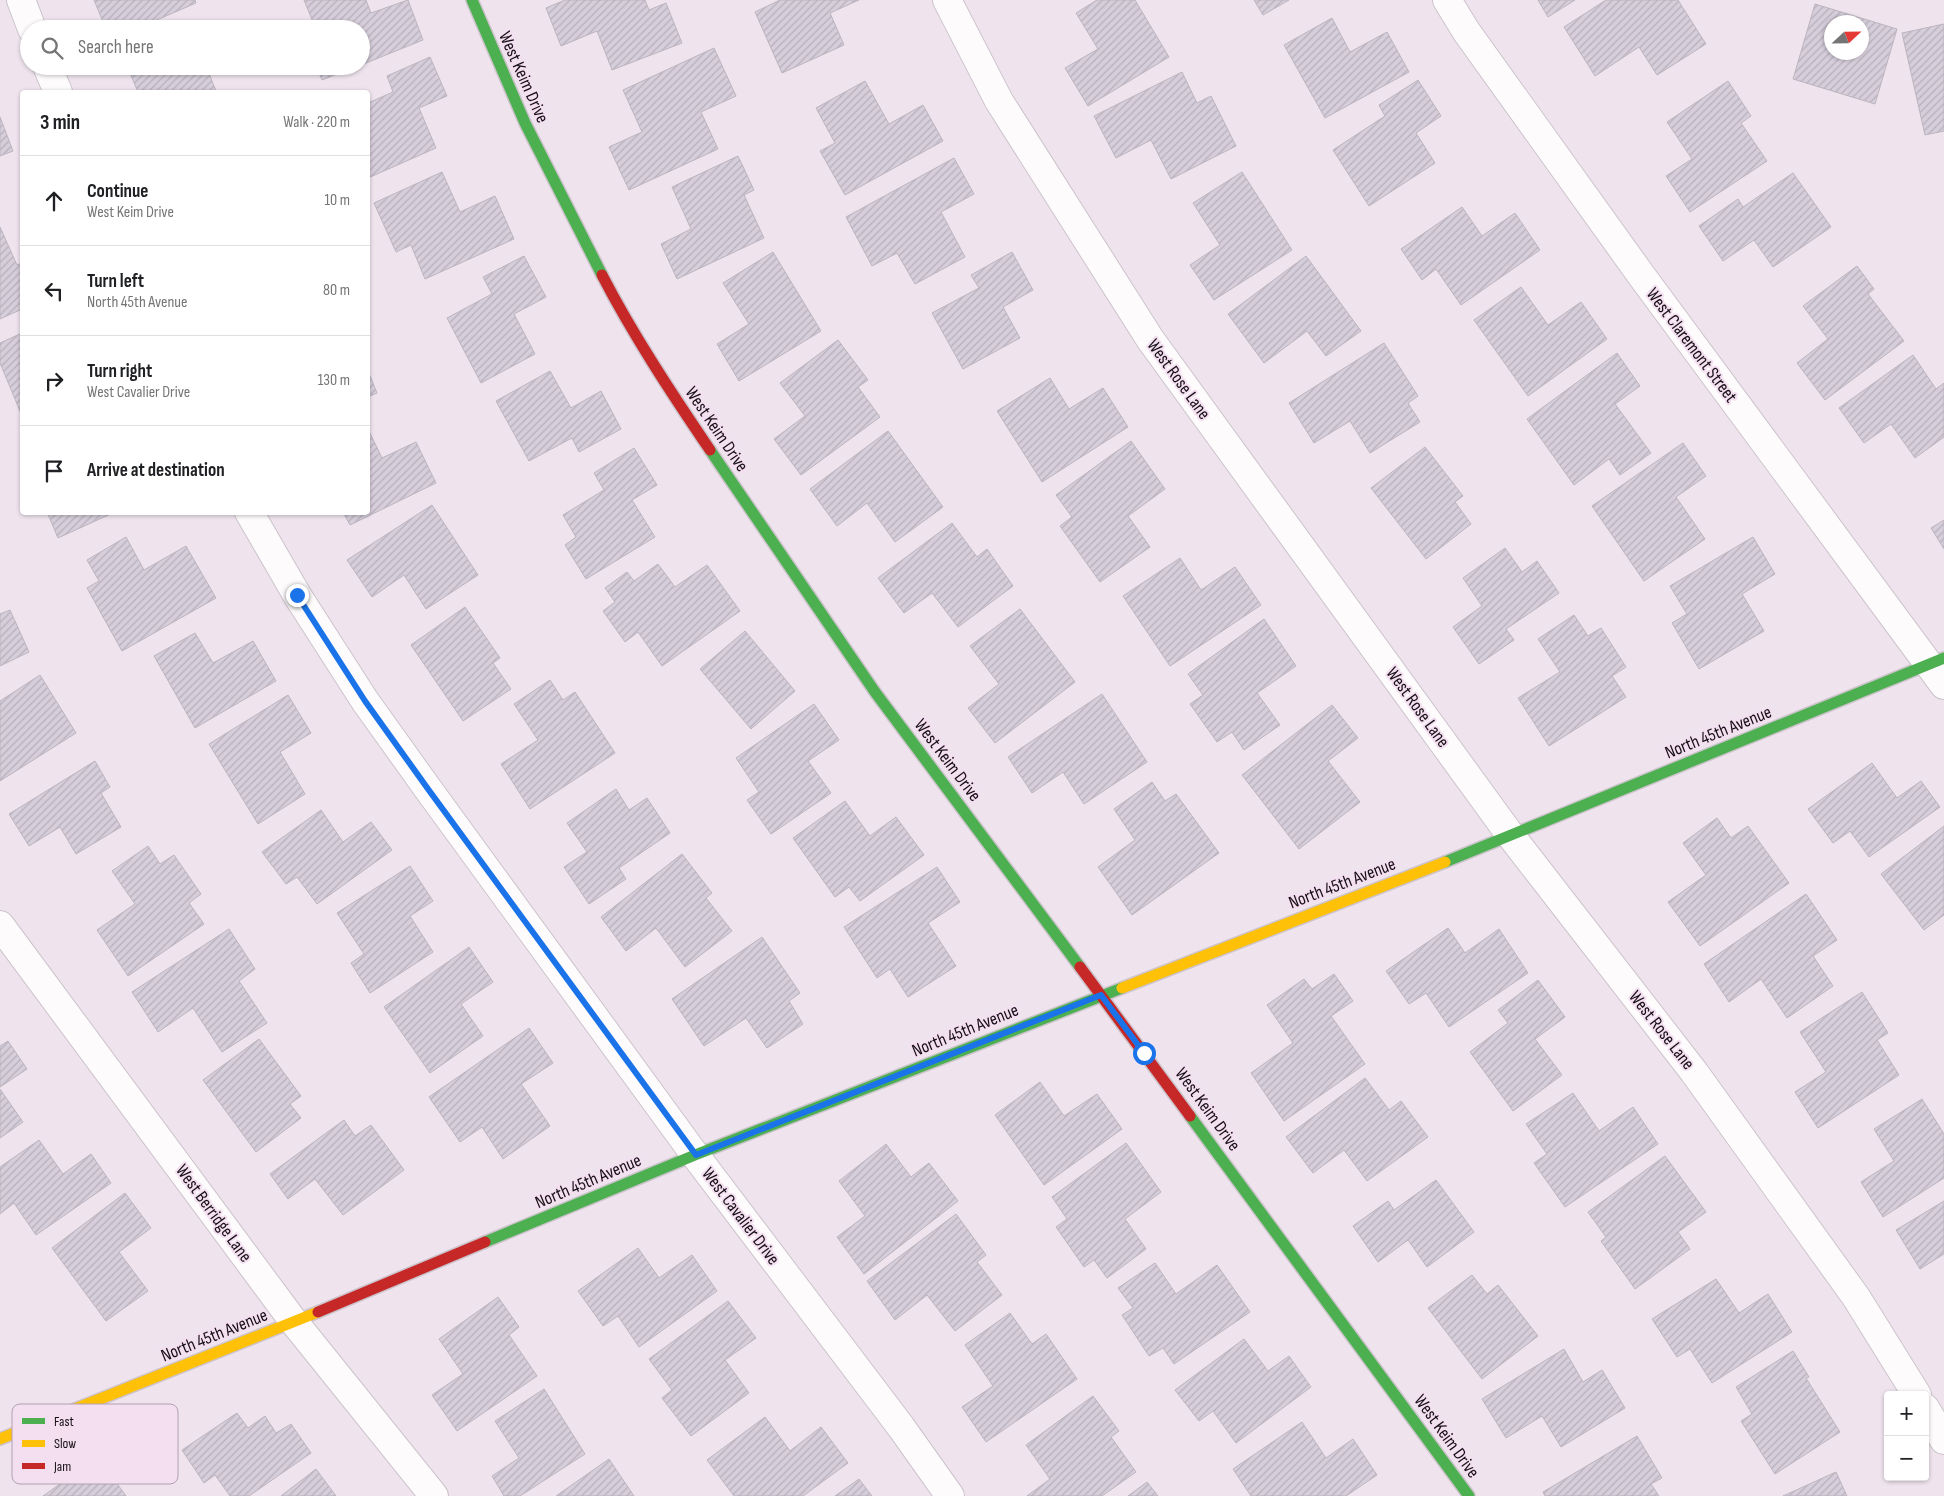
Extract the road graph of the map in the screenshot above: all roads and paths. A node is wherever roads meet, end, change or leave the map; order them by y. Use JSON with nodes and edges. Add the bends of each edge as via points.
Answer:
{"nodes":[{"id":1,"x":20,"y":0,"type":"edge"},
{"id":2,"x":472,"y":0,"type":"edge"},
{"id":3,"x":947,"y":0,"type":"edge"},
{"id":4,"x":1447,"y":0,"type":"edge"},
{"id":5,"x":28,"y":20,"type":"edge"},
{"id":6,"x":51,"y":75,"type":"edge"},
{"id":7,"x":57,"y":90,"type":"edge"},
{"id":8,"x":251,"y":515,"type":"edge"},
{"id":9,"x":1939,"y":669,"type":"edge"},
{"id":10,"x":1511,"y":836,"type":"junction"},
{"id":11,"x":0,"y":925,"type":"edge"},
{"id":12,"x":1101,"y":995,"type":"junction"},
{"id":13,"x":696,"y":1155,"type":"junction"},
{"id":14,"x":294,"y":1322,"type":"junction"},
{"id":15,"x":1915,"y":1391,"type":"edge"},
{"id":16,"x":88,"y":1404,"type":"edge"},
{"id":17,"x":1929,"y":1415,"type":"edge"},
{"id":18,"x":12,"y":1434,"type":"edge"},
{"id":19,"x":0,"y":1439,"type":"edge"},
{"id":20,"x":1944,"y":1440,"type":"edge"},
{"id":21,"x":434,"y":1496,"type":"edge"},
{"id":22,"x":950,"y":1496,"type":"edge"},
{"id":23,"x":1469,"y":1496,"type":"edge"}],
"edges":[{"from":1,"to":5,"type":"street"},
{"from":2,"to":12,"type":"street","name":"West Keim Drive","via":[[525,123],[605,280],[684,412],[875,692]]},
{"from":3,"to":10,"type":"street","name":"West Rose Lane","via":[[999,100],[1150,339]]},
{"from":4,"to":9,"type":"street","name":"West Claremont Street","via":[[1640,275]]},
{"from":6,"to":7,"type":"street"},
{"from":8,"to":13,"type":"street","name":"West Cavalier Drive","via":[[365,701]]},
{"from":9,"to":10,"type":"street","name":"North 45th Avenue"},
{"from":10,"to":12,"type":"street","name":"North 45th Avenue"},
{"from":10,"to":15,"type":"street","name":"West Rose Lane","via":[[1706,1088],[1856,1297]]},
{"from":11,"to":14,"type":"street","name":"West Berridge Lane"},
{"from":12,"to":13,"type":"street","name":"North 45th Avenue"},
{"from":12,"to":23,"type":"street","name":"West Keim Drive"},
{"from":13,"to":14,"type":"street","name":"North 45th Avenue"},
{"from":13,"to":22,"type":"street","name":"West Cavalier Drive"},
{"from":14,"to":16,"type":"street","name":"North 45th Avenue"},
{"from":14,"to":21,"type":"street","name":"West Berridge Lane"},
{"from":17,"to":20,"type":"street"},
{"from":18,"to":19,"type":"street","name":"North 45th Avenue"}]}
